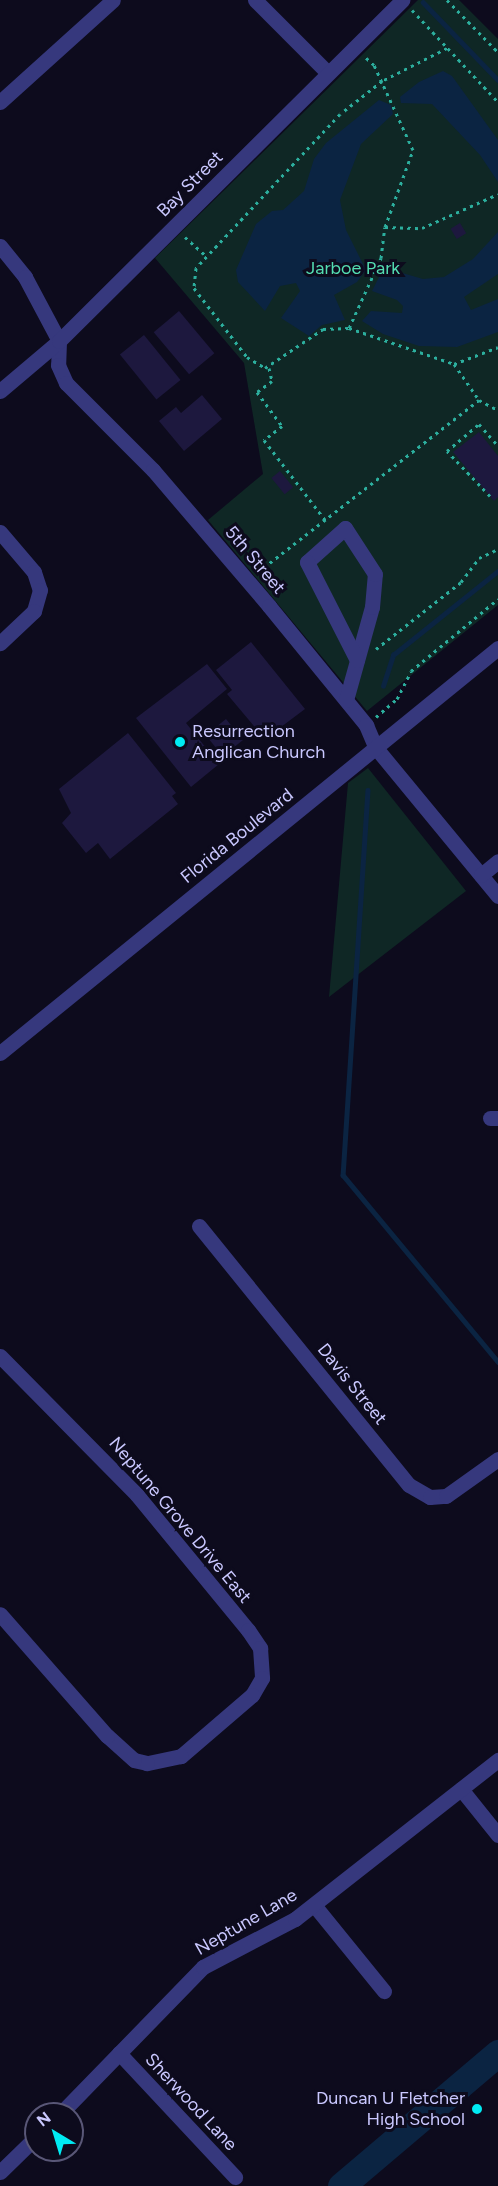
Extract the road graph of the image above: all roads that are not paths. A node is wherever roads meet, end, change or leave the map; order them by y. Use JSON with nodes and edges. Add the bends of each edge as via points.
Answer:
{"nodes":[{"id":1,"x":113,"y":0,"type":"edge"},
{"id":2,"x":255,"y":0,"type":"edge"},
{"id":3,"x":402,"y":0,"type":"edge"},
{"id":4,"x":328,"y":73,"type":"junction"},
{"id":5,"x":0,"y":102,"type":"edge"},
{"id":6,"x":0,"y":246,"type":"edge"},
{"id":7,"x":59,"y":340,"type":"junction"},
{"id":8,"x":0,"y":391,"type":"edge"},
{"id":9,"x":0,"y":532,"type":"edge"},
{"id":10,"x":0,"y":643,"type":"edge"},
{"id":11,"x":498,"y":648,"type":"edge"},
{"id":12,"x":356,"y":662,"type":"junction"},
{"id":13,"x":346,"y":700,"type":"junction"},
{"id":14,"x":376,"y":748,"type":"junction"},
{"id":15,"x":498,"y":861,"type":"edge"},
{"id":16,"x":481,"y":875,"type":"junction"},
{"id":17,"x":498,"y":896,"type":"edge"},
{"id":18,"x":0,"y":1053,"type":"edge"},
{"id":19,"x":199,"y":1226,"type":"dead end"},
{"id":20,"x":0,"y":1356,"type":"edge"},
{"id":21,"x":498,"y":1459,"type":"edge"},
{"id":22,"x":0,"y":1614,"type":"edge"},
{"id":23,"x":498,"y":1760,"type":"edge"},
{"id":24,"x":461,"y":1789,"type":"junction"},
{"id":25,"x":498,"y":1835,"type":"edge"},
{"id":26,"x":314,"y":1905,"type":"junction"},
{"id":27,"x":384,"y":1991,"type":"dead end"},
{"id":28,"x":119,"y":2053,"type":"junction"},
{"id":29,"x":72,"y":2102,"type":"edge"},
{"id":30,"x":24,"y":2149,"type":"edge"},
{"id":31,"x":0,"y":2172,"type":"edge"},
{"id":32,"x":234,"y":2177,"type":"dead end"}],
"edges":[{"from":1,"to":5,"type":"street"},
{"from":2,"to":4,"type":"street"},
{"from":3,"to":4,"type":"street","name":"Bay Street"},
{"from":4,"to":7,"type":"street","name":"Bay Street"},
{"from":6,"to":7,"type":"street","name":"5th Street","via":[[25,277]]},
{"from":7,"to":8,"type":"street","name":"Bay Street"},
{"from":7,"to":13,"type":"street","name":"5th Street","via":[[58,365],[66,383],[153,470]]},
{"from":9,"to":10,"type":"street","via":[[34,572],[40,590],[34,611]]},
{"from":11,"to":14,"type":"street","name":"Florida Boulevard"},
{"from":12,"to":12,"type":"street","via":[[375,574],[345,528],[307,562]]},
{"from":12,"to":13,"type":"street"},
{"from":13,"to":14,"type":"street","name":"5th Street","via":[[366,725]]},
{"from":14,"to":16,"type":"street","name":"5th Street"},
{"from":14,"to":18,"type":"street","name":"Florida Boulevard"},
{"from":15,"to":16,"type":"street"},
{"from":16,"to":17,"type":"street","name":"5th Street"},
{"from":19,"to":21,"type":"street","name":"Davis Street","via":[[409,1485],[430,1497],[446,1496]]},
{"from":20,"to":22,"type":"street","name":"Neptune Grove Drive East","via":[[137,1495],[260,1648],[262,1670],[257,1689],[181,1756],[154,1763],[134,1760],[107,1736]]},
{"from":23,"to":24,"type":"street","name":"Neptune Lane"},
{"from":24,"to":25,"type":"street"},
{"from":24,"to":26,"type":"street","name":"Neptune Lane"},
{"from":26,"to":27,"type":"street"},
{"from":26,"to":28,"type":"street","name":"Neptune Lane","via":[[265,1937],[222,1954],[203,1967]]},
{"from":28,"to":29,"type":"street","name":"Neptune Lane"},
{"from":28,"to":32,"type":"street","name":"Sherwood Lane"},
{"from":30,"to":31,"type":"street"}]}
